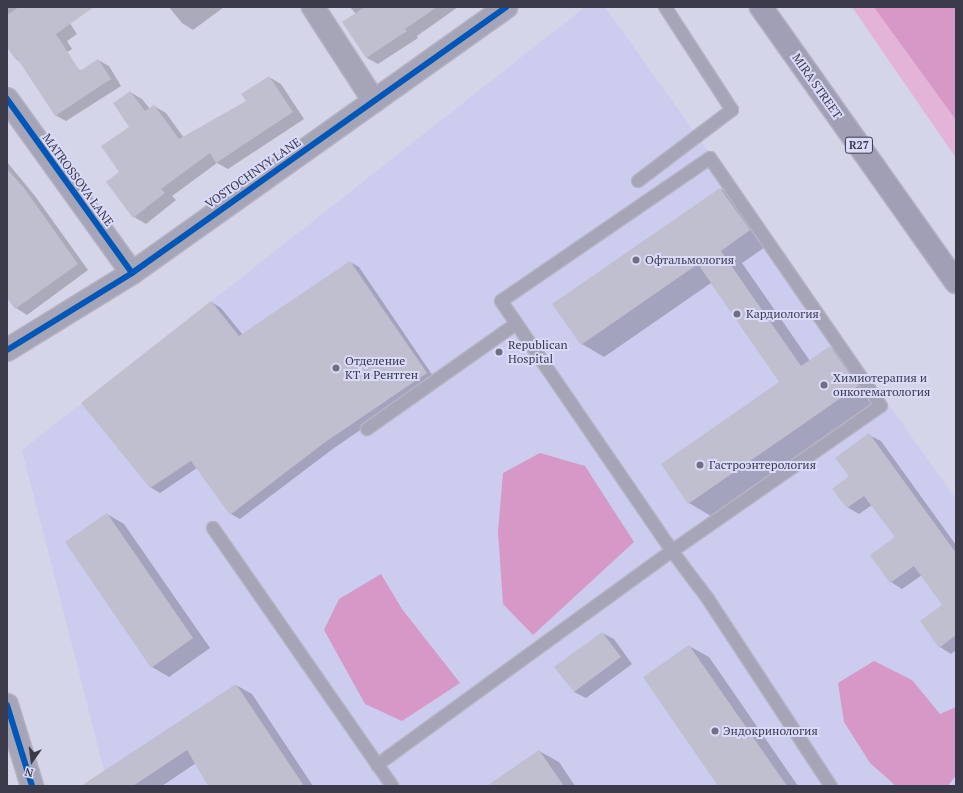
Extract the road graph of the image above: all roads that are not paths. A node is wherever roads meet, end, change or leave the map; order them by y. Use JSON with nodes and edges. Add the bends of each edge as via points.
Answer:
{"nodes":[{"id":1,"x":313,"y":7,"type":"edge"},
{"id":2,"x":506,"y":7,"type":"edge"},
{"id":3,"x":665,"y":7,"type":"edge"},
{"id":4,"x":761,"y":7,"type":"edge"},
{"id":5,"x":7,"y":99,"type":"edge"},
{"id":6,"x":374,"y":101,"type":"junction"},
{"id":7,"x":638,"y":182,"type":"dead end"},
{"id":8,"x":132,"y":273,"type":"junction"},
{"id":9,"x":956,"y":282,"type":"edge"},
{"id":10,"x":516,"y":324,"type":"junction"},
{"id":11,"x":7,"y":350,"type":"edge"},
{"id":12,"x":367,"y":428,"type":"dead end"},
{"id":13,"x":213,"y":528,"type":"dead end"},
{"id":14,"x":672,"y":551,"type":"junction"},
{"id":15,"x":7,"y":705,"type":"edge"},
{"id":16,"x":377,"y":765,"type":"junction"},
{"id":17,"x":32,"y":786,"type":"edge"},
{"id":18,"x":392,"y":786,"type":"edge"},
{"id":19,"x":831,"y":786,"type":"edge"}],
"edges":[{"from":1,"to":6,"type":"street"},
{"from":2,"to":6,"type":"street","name":"VOSTOCHNYY LANE"},
{"from":3,"to":7,"type":"lane","via":[[732,110]]},
{"from":4,"to":9,"type":"main road","name":"MIRA STREET","number":"R27"},
{"from":5,"to":8,"type":"street","name":"MATROSSOVA LANE"},
{"from":6,"to":8,"type":"street","name":"VOSTOCHNYY LANE"},
{"from":8,"to":11,"type":"street","name":"VOSTOCHNYY LANE"},
{"from":10,"to":12,"type":"lane"},
{"from":10,"to":14,"type":"lane"},
{"from":10,"to":14,"type":"lane","via":[[501,301],[710,158],[881,406]]},
{"from":13,"to":16,"type":"lane"},
{"from":14,"to":16,"type":"lane"},
{"from":14,"to":19,"type":"lane","via":[[708,599]]},
{"from":15,"to":17,"type":"street"},
{"from":16,"to":18,"type":"lane"}]}
